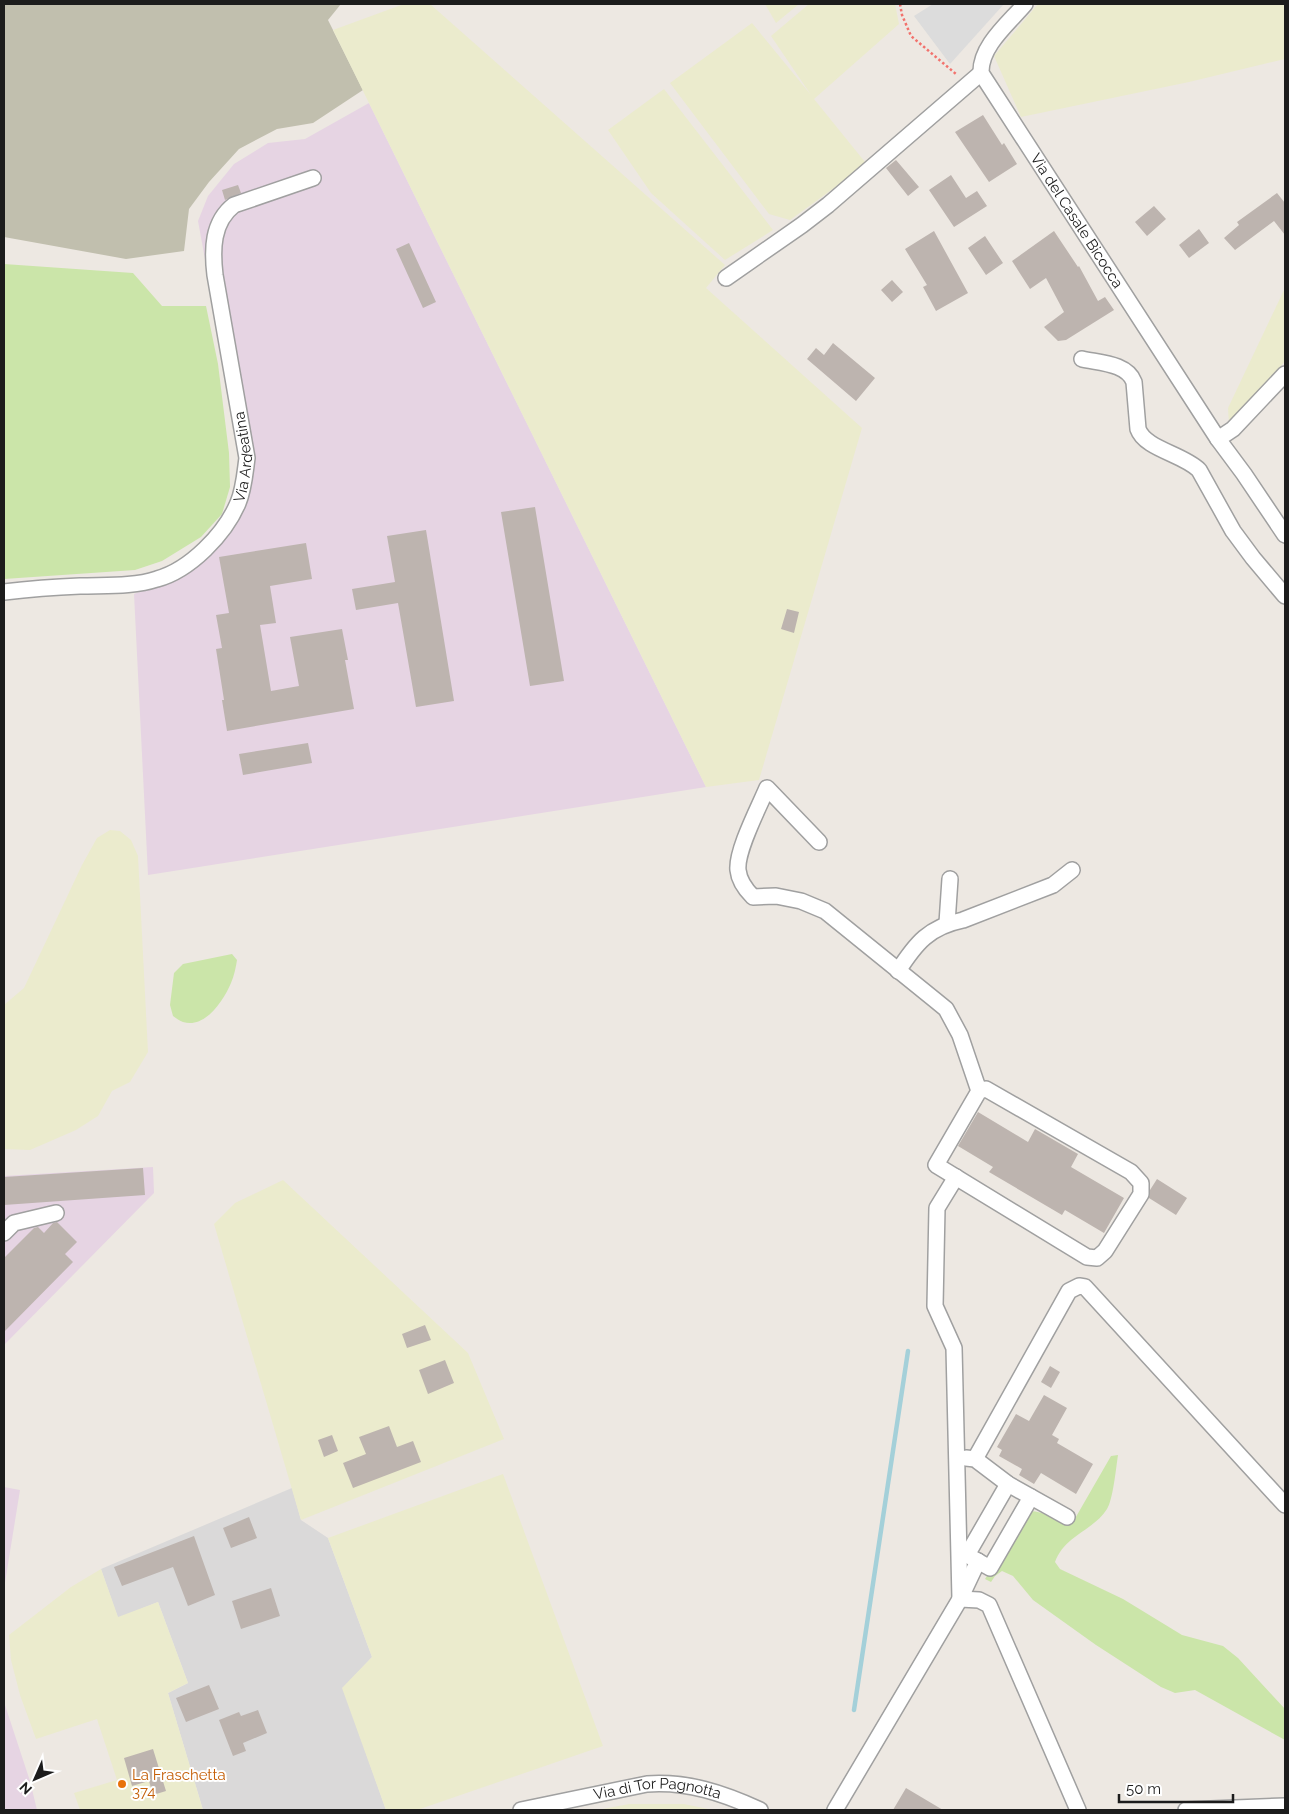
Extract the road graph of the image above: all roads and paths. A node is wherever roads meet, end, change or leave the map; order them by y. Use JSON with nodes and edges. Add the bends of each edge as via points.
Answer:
{"nodes":[{"id":1,"x":900,"y":4,"type":"edge"},
{"id":2,"x":1025,"y":4,"type":"edge"},
{"id":3,"x":981,"y":73,"type":"junction"},
{"id":4,"x":968,"y":84,"type":"junction"},
{"id":5,"x":313,"y":178,"type":"dead end"},
{"id":6,"x":726,"y":278,"type":"dead end"},
{"id":7,"x":1082,"y":359,"type":"dead end"},
{"id":8,"x":1285,"y":374,"type":"edge"},
{"id":9,"x":1218,"y":439,"type":"junction"},
{"id":10,"x":1285,"y":535,"type":"edge"},
{"id":11,"x":4,"y":592,"type":"edge"},
{"id":12,"x":1285,"y":596,"type":"edge"},
{"id":13,"x":819,"y":842,"type":"dead end"},
{"id":14,"x":1072,"y":870,"type":"dead end"},
{"id":15,"x":950,"y":879,"type":"dead end"},
{"id":16,"x":947,"y":923,"type":"junction"},
{"id":17,"x":898,"y":971,"type":"junction"},
{"id":18,"x":979,"y":1091,"type":"junction"},
{"id":19,"x":956,"y":1177,"type":"junction"},
{"id":20,"x":56,"y":1213,"type":"dead end"},
{"id":21,"x":4,"y":1233,"type":"edge"},
{"id":22,"x":956,"y":1458,"type":"junction"},
{"id":23,"x":975,"y":1459,"type":"junction"},
{"id":24,"x":1008,"y":1484,"type":"junction"},
{"id":25,"x":1031,"y":1497,"type":"junction"},
{"id":26,"x":1285,"y":1505,"type":"edge"},
{"id":27,"x":1067,"y":1517,"type":"dead end"},
{"id":28,"x":978,"y":1561,"type":"junction"},
{"id":29,"x":960,"y":1598,"type":"junction"},
{"id":30,"x":1285,"y":1806,"type":"edge"},
{"id":31,"x":838,"y":1809,"type":"edge"},
{"id":32,"x":521,"y":1810,"type":"edge"},
{"id":33,"x":760,"y":1810,"type":"edge"},
{"id":34,"x":1078,"y":1810,"type":"edge"},
{"id":35,"x":1186,"y":1810,"type":"edge"}],
"edges":[{"from":1,"to":4,"type":"path","via":[[911,36]]},
{"from":2,"to":3,"type":"street","via":[[985,54]]},
{"from":3,"to":4,"type":"street"},
{"from":3,"to":9,"type":"street","name":"Via del Casale Bicocca"},
{"from":4,"to":6,"type":"street","via":[[828,205]]},
{"from":5,"to":11,"type":"street","name":"Via Ardeatina","via":[[234,205],[225,213],[216,231],[213,252],[215,275],[247,458],[238,503],[211,545],[180,570],[156,580]]},
{"from":7,"to":12,"type":"street","via":[[1122,368],[1132,376],[1140,435],[1193,463],[1233,531]]},
{"from":8,"to":9,"type":"street","via":[[1233,429]]},
{"from":9,"to":10,"type":"street","name":"Via del Casale Bicocca"},
{"from":13,"to":17,"type":"street","via":[[767,788],[740,853],[738,870],[745,890],[752,898],[776,896],[801,901],[825,912]]},
{"from":14,"to":16,"type":"street","via":[[1053,885],[963,920]]},
{"from":15,"to":16,"type":"street"},
{"from":16,"to":17,"type":"street","via":[[928,934]]},
{"from":17,"to":18,"type":"street","via":[[946,1009],[960,1035]]},
{"from":18,"to":19,"type":"street","via":[[936,1165]]},
{"from":18,"to":19,"type":"street","via":[[986,1088],[1132,1172],[1141,1183],[1141,1194],[1105,1251],[1096,1258],[1087,1257]]},
{"from":19,"to":22,"type":"street","via":[[937,1208],[935,1306],[954,1348]]},
{"from":20,"to":21,"type":"street","via":[[14,1223]]},
{"from":22,"to":23,"type":"street"},
{"from":22,"to":29,"type":"street"},
{"from":23,"to":24,"type":"street"},
{"from":23,"to":26,"type":"street","via":[[1069,1291],[1079,1286],[1085,1287]]},
{"from":24,"to":25,"type":"street"},
{"from":24,"to":28,"type":"street","via":[[967,1555]]},
{"from":25,"to":27,"type":"street"},
{"from":25,"to":28,"type":"street","via":[[990,1568]]},
{"from":28,"to":29,"type":"street"},
{"from":29,"to":31,"type":"street"},
{"from":29,"to":34,"type":"street","via":[[979,1600],[989,1605]]},
{"from":30,"to":35,"type":"street"},
{"from":32,"to":33,"type":"street","name":"Via di Tor Pagnotta","via":[[647,1784],[668,1783],[701,1788]]}]}
